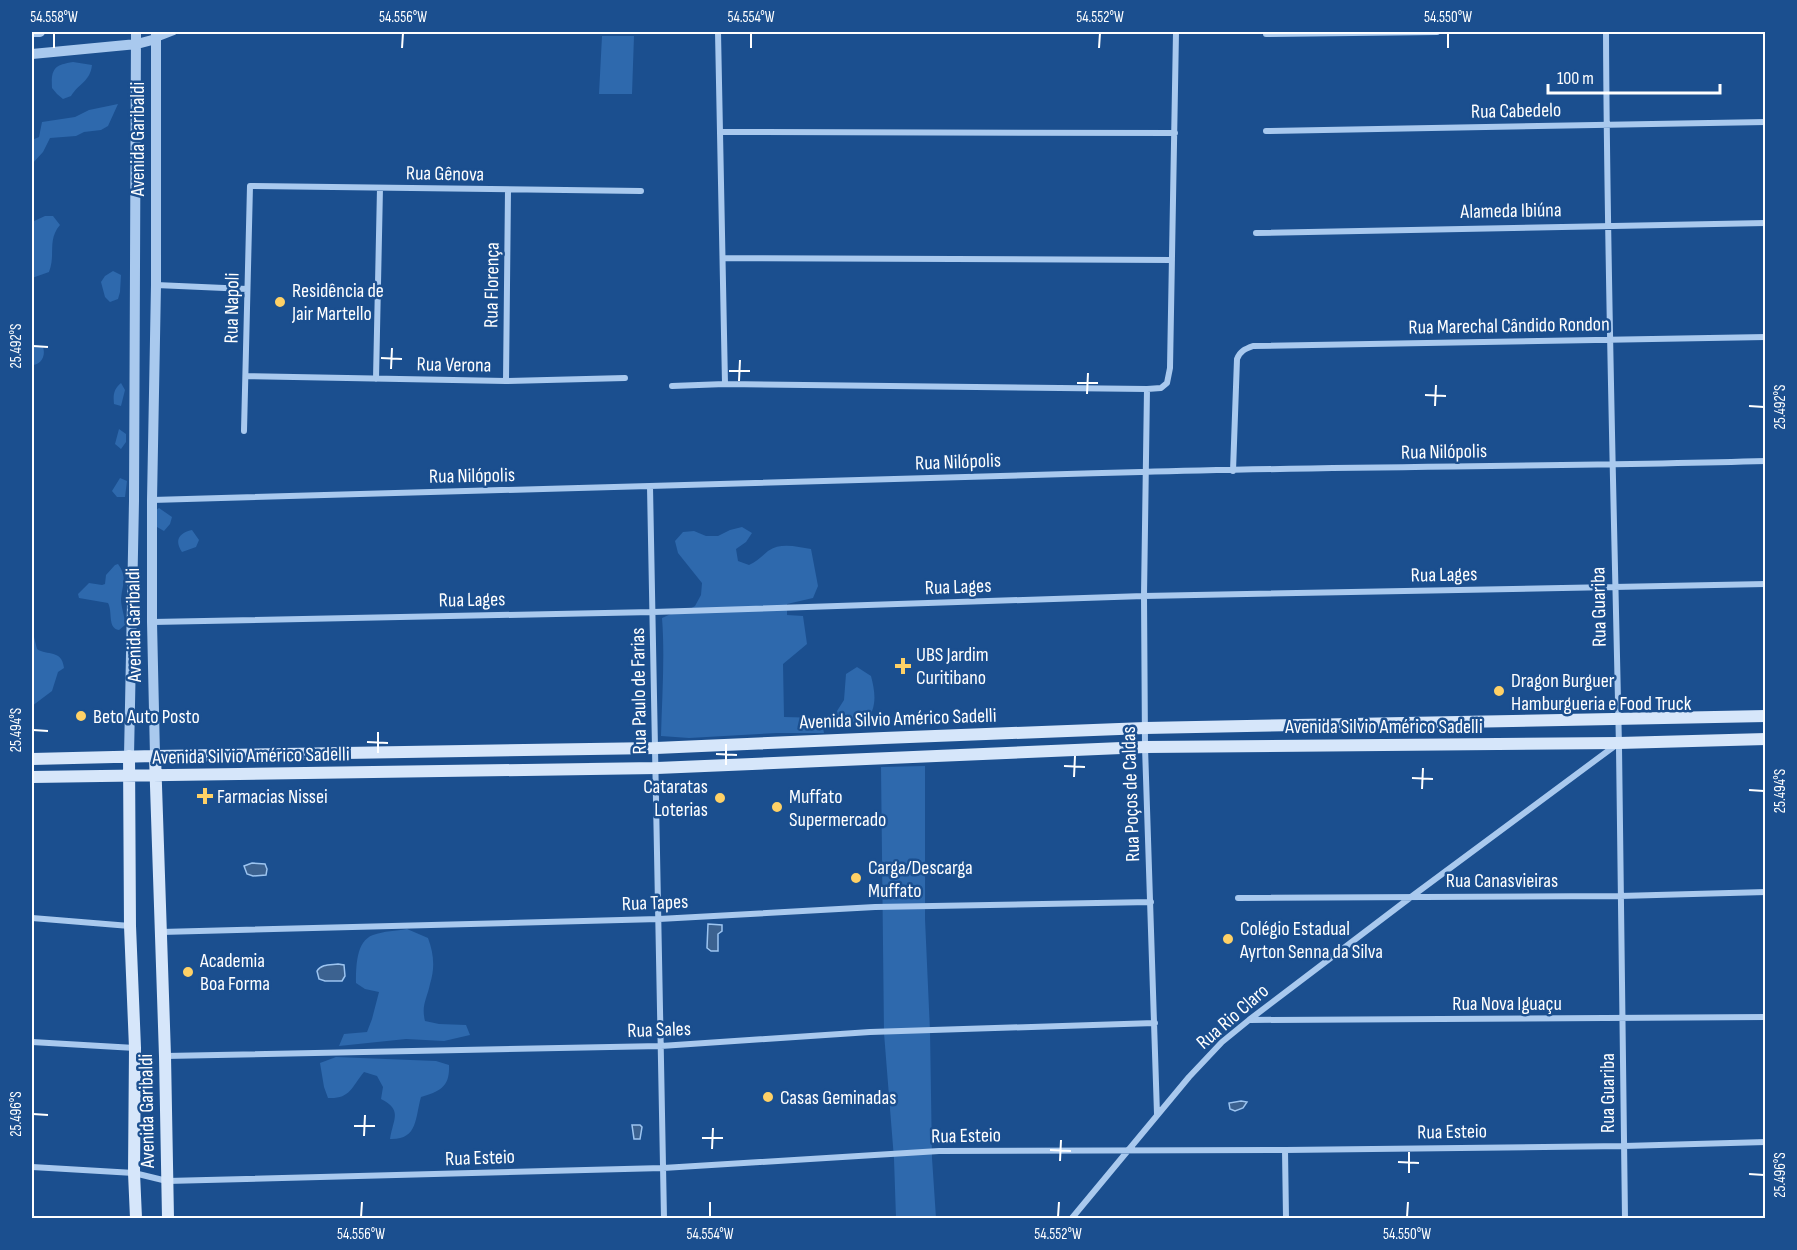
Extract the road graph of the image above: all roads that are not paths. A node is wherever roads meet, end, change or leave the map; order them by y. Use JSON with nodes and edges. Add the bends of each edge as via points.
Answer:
{"nodes":[{"id":1,"x":32,"y":32,"type":"edge"},
{"id":2,"x":40,"y":32,"type":"edge"},
{"id":3,"x":136,"y":32,"type":"edge"},
{"id":4,"x":174,"y":32,"type":"edge"},
{"id":5,"x":718,"y":32,"type":"edge"},
{"id":6,"x":1176,"y":32,"type":"edge"},
{"id":7,"x":1437,"y":32,"type":"edge"},
{"id":8,"x":1606,"y":32,"type":"edge"},
{"id":9,"x":1266,"y":34,"type":"dead end"},
{"id":10,"x":156,"y":35,"type":"edge"},
{"id":11,"x":136,"y":44,"type":"junction"},
{"id":12,"x":32,"y":54,"type":"edge"},
{"id":13,"x":1766,"y":122,"type":"edge"},
{"id":14,"x":1606,"y":124,"type":"junction"},
{"id":15,"x":1266,"y":130,"type":"dead end"},
{"id":16,"x":721,"y":132,"type":"junction"},
{"id":17,"x":1175,"y":133,"type":"junction"},
{"id":18,"x":250,"y":186,"type":"joint"},
{"id":19,"x":380,"y":188,"type":"junction"},
{"id":20,"x":508,"y":190,"type":"junction"},
{"id":21,"x":641,"y":191,"type":"dead end"},
{"id":22,"x":1766,"y":223,"type":"edge"},
{"id":23,"x":1607,"y":225,"type":"junction"},
{"id":24,"x":1256,"y":233,"type":"dead end"},
{"id":25,"x":723,"y":258,"type":"junction"},
{"id":26,"x":1172,"y":260,"type":"junction"},
{"id":27,"x":134,"y":285,"type":"junction"},
{"id":28,"x":156,"y":285,"type":"junction"},
{"id":29,"x":247,"y":290,"type":"junction"},
{"id":30,"x":1766,"y":337,"type":"edge"},
{"id":31,"x":1610,"y":339,"type":"junction"},
{"id":32,"x":246,"y":376,"type":"junction"},
{"id":33,"x":625,"y":378,"type":"dead end"},
{"id":34,"x":376,"y":379,"type":"junction"},
{"id":35,"x":506,"y":381,"type":"junction"},
{"id":36,"x":725,"y":384,"type":"junction"},
{"id":37,"x":672,"y":386,"type":"dead end"},
{"id":38,"x":1147,"y":389,"type":"junction"},
{"id":39,"x":244,"y":431,"type":"dead end"},
{"id":40,"x":1766,"y":461,"type":"edge"},
{"id":41,"x":1614,"y":465,"type":"junction"},
{"id":42,"x":134,"y":471,"type":"junction"},
{"id":43,"x":152,"y":471,"type":"junction"},
{"id":44,"x":1233,"y":471,"type":"junction"},
{"id":45,"x":1145,"y":472,"type":"junction"},
{"id":46,"x":650,"y":487,"type":"junction"},
{"id":47,"x":152,"y":500,"type":"junction"},
{"id":48,"x":134,"y":501,"type":"junction"},
{"id":49,"x":1766,"y":584,"type":"edge"},
{"id":50,"x":1614,"y":588,"type":"junction"},
{"id":51,"x":1144,"y":596,"type":"junction"},
{"id":52,"x":653,"y":612,"type":"junction"},
{"id":53,"x":152,"y":622,"type":"junction"},
{"id":54,"x":1766,"y":716,"type":"edge"},
{"id":55,"x":1617,"y":718,"type":"junction"},
{"id":56,"x":1144,"y":728,"type":"junction"},
{"id":57,"x":1007,"y":733,"type":"junction"},
{"id":58,"x":1766,"y":739,"type":"edge"},
{"id":59,"x":1619,"y":743,"type":"junction"},
{"id":60,"x":1145,"y":747,"type":"junction"},
{"id":61,"x":656,"y":748,"type":"junction"},
{"id":62,"x":391,"y":752,"type":"junction"},
{"id":63,"x":1009,"y":753,"type":"junction"},
{"id":64,"x":129,"y":756,"type":"junction"},
{"id":65,"x":155,"y":756,"type":"junction"},
{"id":66,"x":32,"y":759,"type":"edge"},
{"id":67,"x":657,"y":768,"type":"junction"},
{"id":68,"x":392,"y":772,"type":"junction"},
{"id":69,"x":129,"y":776,"type":"junction"},
{"id":70,"x":155,"y":776,"type":"junction"},
{"id":71,"x":32,"y":777,"type":"edge"},
{"id":72,"x":1766,"y":892,"type":"edge"},
{"id":73,"x":1620,"y":896,"type":"junction"},
{"id":74,"x":1411,"y":897,"type":"junction"},
{"id":75,"x":1238,"y":898,"type":"dead end"},
{"id":76,"x":1150,"y":902,"type":"junction"},
{"id":77,"x":32,"y":918,"type":"edge"},
{"id":78,"x":659,"y":919,"type":"junction"},
{"id":79,"x":130,"y":926,"type":"junction"},
{"id":80,"x":160,"y":932,"type":"junction"},
{"id":81,"x":1766,"y":1017,"type":"edge"},
{"id":82,"x":1623,"y":1019,"type":"junction"},
{"id":83,"x":1249,"y":1020,"type":"junction"},
{"id":84,"x":1155,"y":1023,"type":"junction"},
{"id":85,"x":32,"y":1042,"type":"edge"},
{"id":86,"x":661,"y":1046,"type":"junction"},
{"id":87,"x":135,"y":1048,"type":"junction"},
{"id":88,"x":165,"y":1056,"type":"junction"},
{"id":89,"x":1157,"y":1115,"type":"junction"},
{"id":90,"x":1766,"y":1142,"type":"edge"},
{"id":91,"x":1624,"y":1146,"type":"junction"},
{"id":92,"x":1286,"y":1150,"type":"junction"},
{"id":93,"x":1128,"y":1151,"type":"junction"},
{"id":94,"x":32,"y":1167,"type":"edge"},
{"id":95,"x":663,"y":1168,"type":"junction"},
{"id":96,"x":134,"y":1173,"type":"junction"},
{"id":97,"x":167,"y":1181,"type":"junction"},
{"id":98,"x":136,"y":1218,"type":"edge"},
{"id":99,"x":168,"y":1218,"type":"edge"},
{"id":100,"x":664,"y":1218,"type":"edge"},
{"id":101,"x":1072,"y":1218,"type":"edge"},
{"id":102,"x":1286,"y":1218,"type":"edge"},
{"id":103,"x":1625,"y":1218,"type":"edge"}],
"edges":[{"from":1,"to":2,"type":"street"},
{"from":3,"to":11,"type":"street","name":"Avenida Garibaldi"},
{"from":4,"to":10,"type":"street"},
{"from":5,"to":16,"type":"street"},
{"from":6,"to":17,"type":"street"},
{"from":7,"to":9,"type":"street"},
{"from":8,"to":14,"type":"street","name":"Rua Guariba"},
{"from":10,"to":11,"type":"street"},
{"from":10,"to":28,"type":"street","name":"Avenida Garibaldi"},
{"from":11,"to":12,"type":"street"},
{"from":11,"to":27,"type":"street","name":"Avenida Garibaldi"},
{"from":13,"to":14,"type":"street","name":"Rua Cabedelo"},
{"from":14,"to":15,"type":"street","name":"Rua Cabedelo"},
{"from":14,"to":23,"type":"street","name":"Rua Guariba"},
{"from":16,"to":17,"type":"street"},
{"from":16,"to":25,"type":"street"},
{"from":17,"to":26,"type":"street"},
{"from":18,"to":19,"type":"street","name":"Rua Gênova"},
{"from":18,"to":29,"type":"street","name":"Rua Napoli"},
{"from":19,"to":20,"type":"street","name":"Rua Gênova"},
{"from":19,"to":34,"type":"street"},
{"from":20,"to":21,"type":"street","name":"Rua Gênova"},
{"from":20,"to":35,"type":"street","name":"Rua Florença"},
{"from":22,"to":23,"type":"street","name":"Alameda Ibiúna"},
{"from":23,"to":24,"type":"street","name":"Alameda Ibiúna"},
{"from":23,"to":31,"type":"street","name":"Rua Guariba"},
{"from":25,"to":26,"type":"street"},
{"from":25,"to":36,"type":"street"},
{"from":26,"to":38,"type":"street","via":[[1170,368],[1167,383],[1161,388]]},
{"from":27,"to":28,"type":"street"},
{"from":27,"to":42,"type":"street","name":"Avenida Garibaldi"},
{"from":28,"to":29,"type":"street"},
{"from":28,"to":43,"type":"street","name":"Avenida Garibaldi"},
{"from":29,"to":32,"type":"street","name":"Rua Napoli"},
{"from":30,"to":31,"type":"street","name":"Rua Marechal Cândido Rondon"},
{"from":31,"to":41,"type":"street","name":"Rua Guariba"},
{"from":31,"to":44,"type":"street","name":"Rua Marechal Cândido Rondon","via":[[1253,346],[1243,350],[1237,359]]},
{"from":32,"to":34,"type":"street","name":"Rua Verona"},
{"from":32,"to":39,"type":"street","name":"Rua Napoli"},
{"from":33,"to":35,"type":"street","name":"Rua Verona"},
{"from":34,"to":35,"type":"street","name":"Rua Verona"},
{"from":36,"to":37,"type":"street"},
{"from":36,"to":38,"type":"street"},
{"from":38,"to":45,"type":"street","name":"Rua Poços de Caldas"},
{"from":40,"to":41,"type":"street","name":"Rua Nilópolis"},
{"from":41,"to":44,"type":"street","name":"Rua Nilópolis"},
{"from":41,"to":50,"type":"street","name":"Rua Guariba"},
{"from":42,"to":43,"type":"street"},
{"from":42,"to":48,"type":"street","name":"Avenida Garibaldi"},
{"from":43,"to":47,"type":"street","name":"Avenida Garibaldi"},
{"from":44,"to":45,"type":"street","name":"Rua Nilópolis"},
{"from":45,"to":46,"type":"street","name":"Rua Nilópolis"},
{"from":45,"to":51,"type":"street","name":"Rua Poços de Caldas"},
{"from":46,"to":47,"type":"street","name":"Rua Nilópolis"},
{"from":46,"to":52,"type":"street","name":"Rua Paulo de Farias"},
{"from":47,"to":48,"type":"street"},
{"from":47,"to":53,"type":"street","name":"Avenida Garibaldi"},
{"from":48,"to":64,"type":"street","name":"Avenida Garibaldi"},
{"from":49,"to":50,"type":"street","name":"Rua Lages"},
{"from":50,"to":51,"type":"street","name":"Rua Lages"},
{"from":50,"to":55,"type":"street","name":"Rua Guariba"},
{"from":51,"to":52,"type":"street","name":"Rua Lages"},
{"from":51,"to":56,"type":"street","name":"Rua Poços de Caldas"},
{"from":52,"to":53,"type":"street","name":"Rua Lages"},
{"from":52,"to":61,"type":"street","name":"Rua Paulo de Farias"},
{"from":53,"to":65,"type":"street","name":"Avenida Garibaldi"},
{"from":54,"to":55,"type":"main road","name":"Avenida Silvio Américo Sadelli"},
{"from":55,"to":56,"type":"main road","name":"Avenida Silvio Américo Sadelli"},
{"from":55,"to":59,"type":"street","name":"Rua Guariba"},
{"from":56,"to":57,"type":"main road","name":"Avenida Silvio Américo Sadelli"},
{"from":56,"to":60,"type":"street","name":"Rua Poços de Caldas"},
{"from":57,"to":61,"type":"main road","name":"Avenida Silvio Américo Sadelli"},
{"from":57,"to":63,"type":"main road"},
{"from":58,"to":59,"type":"main road","name":"Avenida Silvio Américo Sadelli"},
{"from":59,"to":60,"type":"main road","name":"Avenida Silvio Américo Sadelli"},
{"from":59,"to":73,"type":"street","name":"Rua Guariba"},
{"from":59,"to":74,"type":"street","name":"Rua Rio Claro"},
{"from":60,"to":63,"type":"main road","name":"Avenida Silvio Américo Sadelli"},
{"from":60,"to":76,"type":"street","name":"Rua Poços de Caldas"},
{"from":61,"to":62,"type":"main road","name":"Avenida Silvio Américo Sadelli"},
{"from":61,"to":67,"type":"street","name":"Rua Paulo de Farias"},
{"from":62,"to":65,"type":"main road","name":"Avenida Silvio Américo Sadelli"},
{"from":62,"to":68,"type":"main road"},
{"from":63,"to":67,"type":"main road","name":"Avenida Silvio Américo Sadelli"},
{"from":64,"to":65,"type":"main road","name":"Avenida Silvio Américo Sadelli"},
{"from":64,"to":66,"type":"main road","name":"Avenida Silvio Américo Sadelli"},
{"from":64,"to":69,"type":"main road","name":"Avenida Garibaldi"},
{"from":65,"to":70,"type":"main road","name":"Avenida Garibaldi"},
{"from":67,"to":68,"type":"main road","name":"Avenida Silvio Américo Sadelli"},
{"from":67,"to":78,"type":"street","name":"Rua Paulo de Farias"},
{"from":68,"to":70,"type":"main road","name":"Avenida Silvio Américo Sadelli"},
{"from":69,"to":70,"type":"main road","name":"Avenida Silvio Américo Sadelli"},
{"from":69,"to":71,"type":"main road","name":"Avenida Silvio Américo Sadelli"},
{"from":69,"to":79,"type":"main road","name":"Avenida Garibaldi"},
{"from":70,"to":80,"type":"main road","name":"Avenida Garibaldi"},
{"from":72,"to":73,"type":"street","name":"Rua Canasvieiras"},
{"from":73,"to":74,"type":"street","name":"Rua Canasvieiras"},
{"from":73,"to":82,"type":"street","name":"Rua Guariba"},
{"from":74,"to":75,"type":"street","name":"Rua Canasvieiras"},
{"from":74,"to":83,"type":"street","name":"Rua Rio Claro"},
{"from":76,"to":78,"type":"street","name":"Rua Tapes","via":[[876,908]]},
{"from":76,"to":84,"type":"street","name":"Rua Poços de Caldas"},
{"from":77,"to":79,"type":"street"},
{"from":78,"to":80,"type":"street","name":"Rua Tapes"},
{"from":78,"to":86,"type":"street","name":"Rua Paulo de Farias"},
{"from":79,"to":87,"type":"main road","name":"Avenida Garibaldi"},
{"from":80,"to":88,"type":"main road","name":"Avenida Garibaldi"},
{"from":81,"to":82,"type":"street","name":"Rua Nova Iguaçu"},
{"from":82,"to":83,"type":"street","name":"Rua Nova Iguaçu"},
{"from":82,"to":91,"type":"street","name":"Rua Guariba"},
{"from":83,"to":89,"type":"street","name":"Rua Rio Claro","via":[[1222,1042]]},
{"from":84,"to":86,"type":"street","name":"Rua Sales","via":[[870,1032]]},
{"from":84,"to":89,"type":"street","name":"Rua Poços de Caldas"},
{"from":85,"to":87,"type":"street"},
{"from":86,"to":88,"type":"street","name":"Rua Sales"},
{"from":86,"to":95,"type":"street","name":"Rua Paulo de Farias"},
{"from":87,"to":96,"type":"main road","name":"Avenida Garibaldi"},
{"from":88,"to":97,"type":"main road","name":"Avenida Garibaldi"},
{"from":89,"to":93,"type":"street","name":"Rua Rio Claro"},
{"from":90,"to":91,"type":"street","name":"Rua Esteio"},
{"from":91,"to":92,"type":"street","name":"Rua Esteio"},
{"from":91,"to":103,"type":"street","name":"Rua Guariba"},
{"from":92,"to":93,"type":"street","name":"Rua Esteio"},
{"from":92,"to":102,"type":"street"},
{"from":93,"to":95,"type":"street","name":"Rua Esteio","via":[[939,1151]]},
{"from":93,"to":101,"type":"street","name":"Rua Rio Claro"},
{"from":94,"to":96,"type":"street","name":"Rua Esteio"},
{"from":95,"to":97,"type":"street","name":"Rua Esteio"},
{"from":95,"to":100,"type":"street","name":"Rua Paulo de Farias"},
{"from":96,"to":97,"type":"street","name":"Rua Esteio"},
{"from":96,"to":98,"type":"main road","name":"Avenida Garibaldi"},
{"from":97,"to":99,"type":"main road","name":"Avenida Garibaldi"}]}
